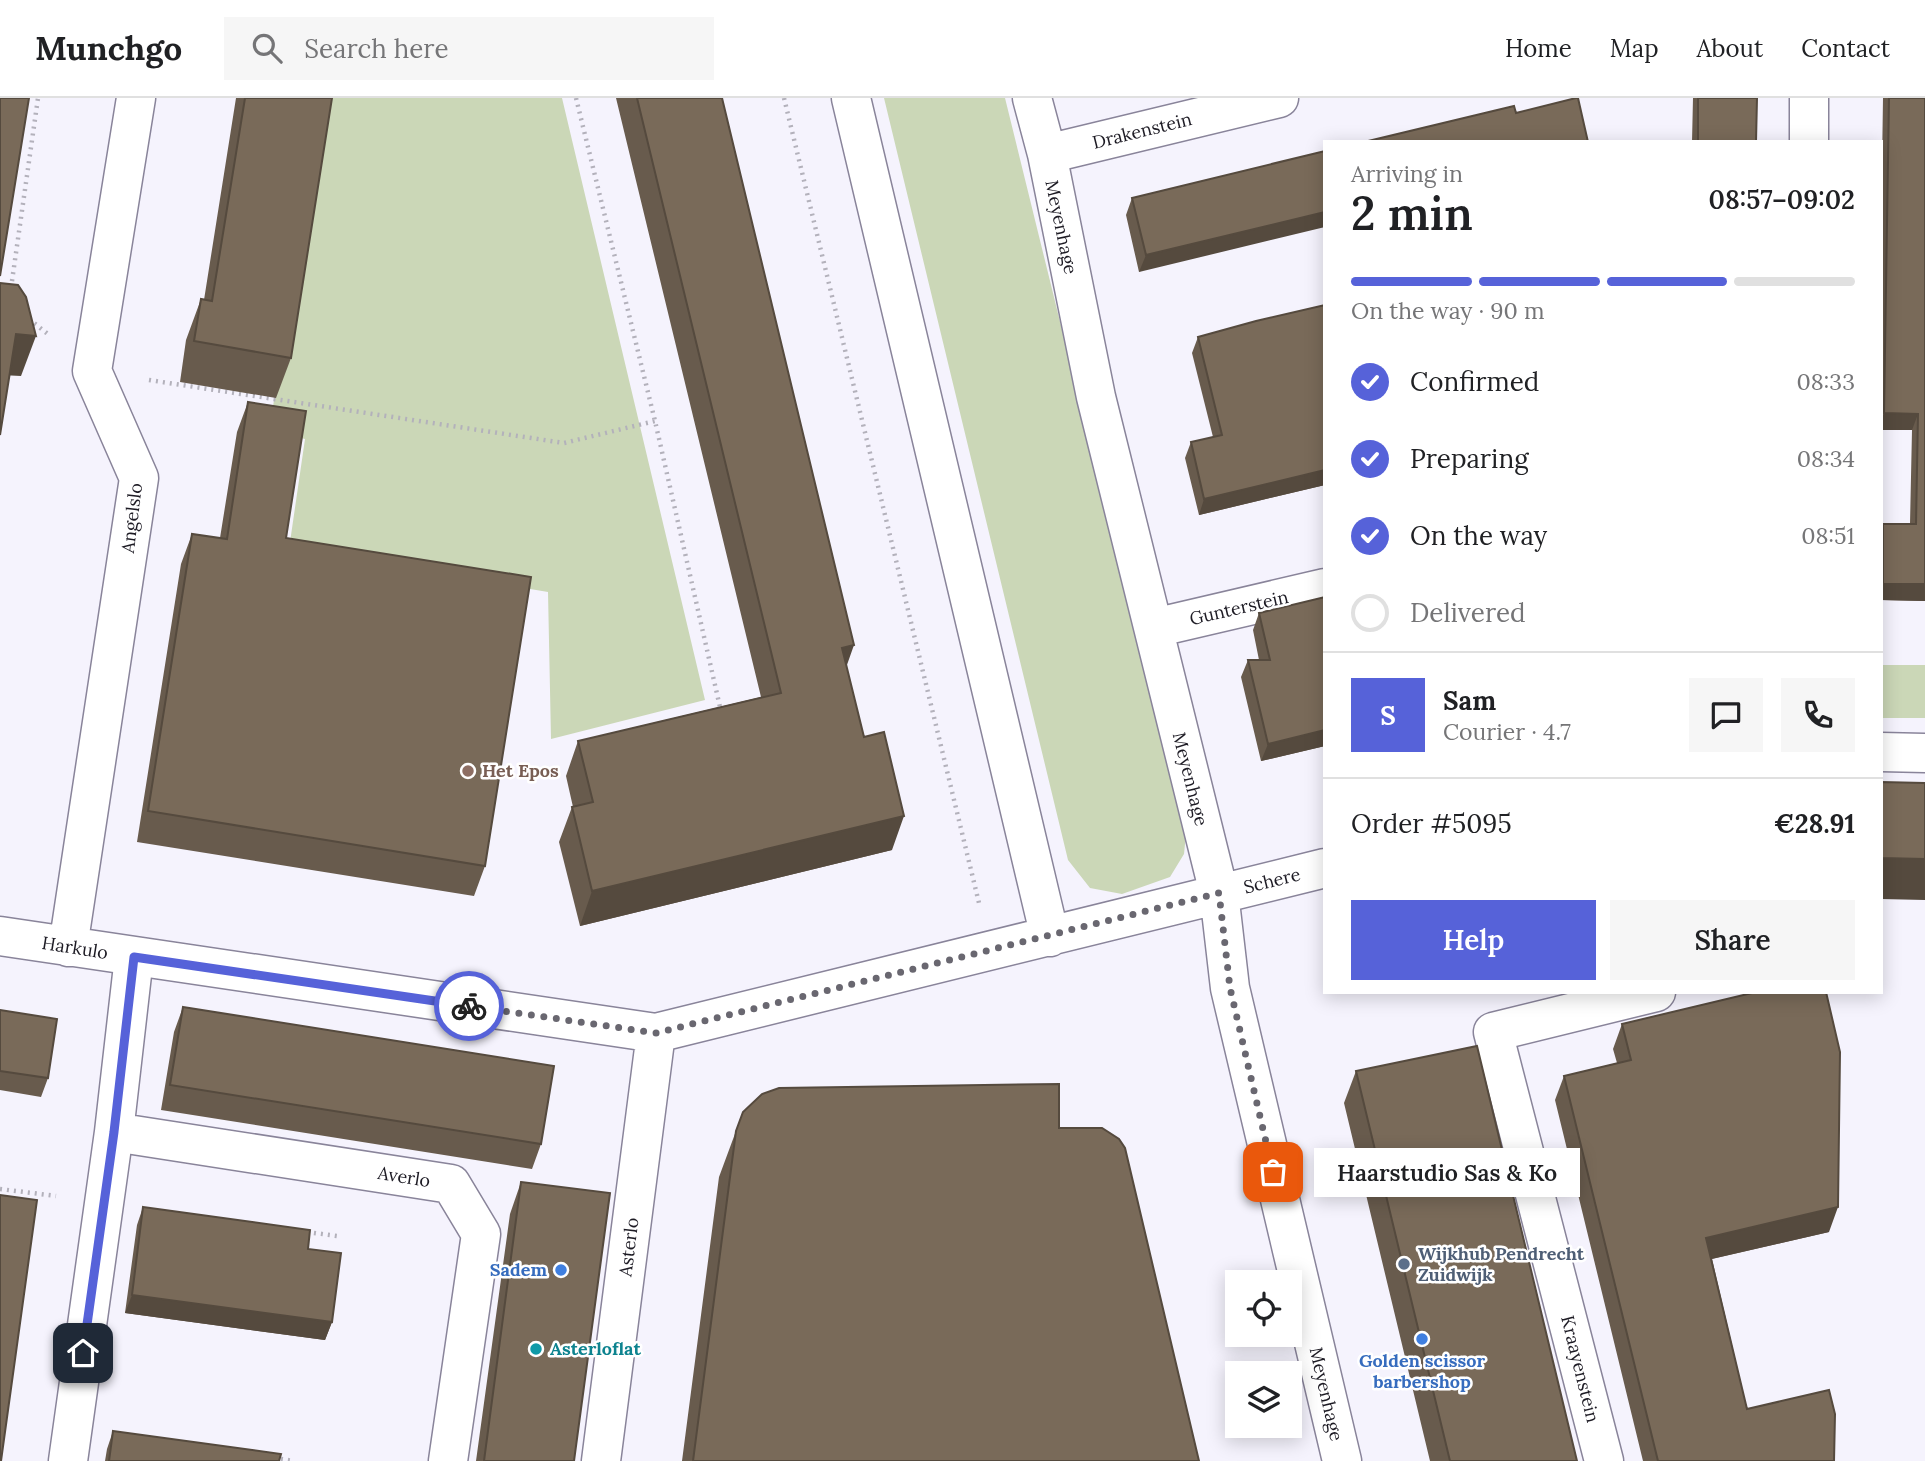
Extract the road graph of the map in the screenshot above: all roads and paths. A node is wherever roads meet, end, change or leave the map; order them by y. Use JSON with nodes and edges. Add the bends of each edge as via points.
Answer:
{"nodes":[{"id":1,"x":38,"y":98,"type":"edge"},
{"id":2,"x":135,"y":98,"type":"edge"},
{"id":3,"x":576,"y":98,"type":"edge"},
{"id":4,"x":784,"y":98,"type":"edge"},
{"id":5,"x":851,"y":98,"type":"edge"},
{"id":6,"x":1032,"y":98,"type":"edge"},
{"id":7,"x":1279,"y":98,"type":"edge"},
{"id":8,"x":1809,"y":98,"type":"edge"},
{"id":9,"x":1809,"y":140,"type":"edge"},
{"id":10,"x":1046,"y":154,"type":"junction"},
{"id":11,"x":11,"y":289,"type":"edge"},
{"id":12,"x":20,"y":311,"type":"edge"},
{"id":13,"x":92,"y":371,"type":"junction"},
{"id":14,"x":655,"y":421,"type":"junction"},
{"id":15,"x":1323,"y":588,"type":"edge"},
{"id":16,"x":1154,"y":628,"type":"junction"},
{"id":17,"x":720,"y":707,"type":"edge"},
{"id":18,"x":1883,"y":752,"type":"edge"},
{"id":19,"x":1925,"y":753,"type":"edge"},
{"id":20,"x":1323,"y":868,"type":"edge"},
{"id":21,"x":1219,"y":893,"type":"junction"},
{"id":22,"x":0,"y":936,"type":"edge"},
{"id":23,"x":1050,"y":937,"type":"junction"},
{"id":24,"x":68,"y":947,"type":"junction"},
{"id":25,"x":990,"y":950,"type":"junction"},
{"id":26,"x":134,"y":957,"type":"junction"},
{"id":27,"x":1648,"y":994,"type":"edge"},
{"id":28,"x":656,"y":1033,"type":"junction"},
{"id":29,"x":114,"y":1132,"type":"junction"},
{"id":30,"x":0,"y":1189,"type":"edge"},
{"id":31,"x":104,"y":1202,"type":"junction"},
{"id":32,"x":296,"y":1230,"type":"edge"},
{"id":33,"x":337,"y":1236,"type":"dead end"},
{"id":34,"x":268,"y":1457,"type":"edge"},
{"id":35,"x":68,"y":1461,"type":"edge"},
{"id":36,"x":295,"y":1461,"type":"edge"},
{"id":37,"x":448,"y":1461,"type":"edge"},
{"id":38,"x":601,"y":1461,"type":"edge"},
{"id":39,"x":1342,"y":1461,"type":"edge"},
{"id":40,"x":1604,"y":1461,"type":"edge"}],
"edges":[{"from":1,"to":11,"type":"path"},
{"from":2,"to":13,"type":"street"},
{"from":3,"to":14,"type":"path"},
{"from":4,"to":25,"type":"path"},
{"from":5,"to":23,"type":"street"},
{"from":6,"to":10,"type":"street","name":"Meyenhage"},
{"from":7,"to":10,"type":"street","name":"Drakenstein"},
{"from":8,"to":9,"type":"street"},
{"from":10,"to":16,"type":"street","name":"Meyenhage","via":[[1096,397]]},
{"from":12,"to":13,"type":"path"},
{"from":13,"to":14,"type":"path","via":[[564,443]]},
{"from":13,"to":24,"type":"street","name":"Angelslo","via":[[139,478]]},
{"from":14,"to":17,"type":"path"},
{"from":15,"to":16,"type":"street","name":"Gunterstein"},
{"from":16,"to":21,"type":"street","name":"Meyenhage"},
{"from":18,"to":19,"type":"street"},
{"from":20,"to":21,"type":"street","name":"Schere"},
{"from":21,"to":23,"type":"street","name":"Harkulo"},
{"from":21,"to":39,"type":"street","name":"Meyenhage","via":[[1230,988]]},
{"from":22,"to":24,"type":"street","name":"Harkulo"},
{"from":23,"to":25,"type":"street","name":"Harkulo"},
{"from":24,"to":26,"type":"street","name":"Harkulo"},
{"from":25,"to":28,"type":"street","name":"Harkulo"},
{"from":26,"to":28,"type":"street","name":"Harkulo"},
{"from":26,"to":29,"type":"street"},
{"from":27,"to":40,"type":"street","name":"Kraayenstein","via":[[1493,1032]]},
{"from":28,"to":38,"type":"street","name":"Asterlo"},
{"from":29,"to":31,"type":"street"},
{"from":29,"to":37,"type":"street","name":"Averlo","via":[[451,1184],[481,1234]]},
{"from":30,"to":31,"type":"path"},
{"from":31,"to":35,"type":"street"},
{"from":32,"to":33,"type":"path"},
{"from":34,"to":36,"type":"path"}]}
